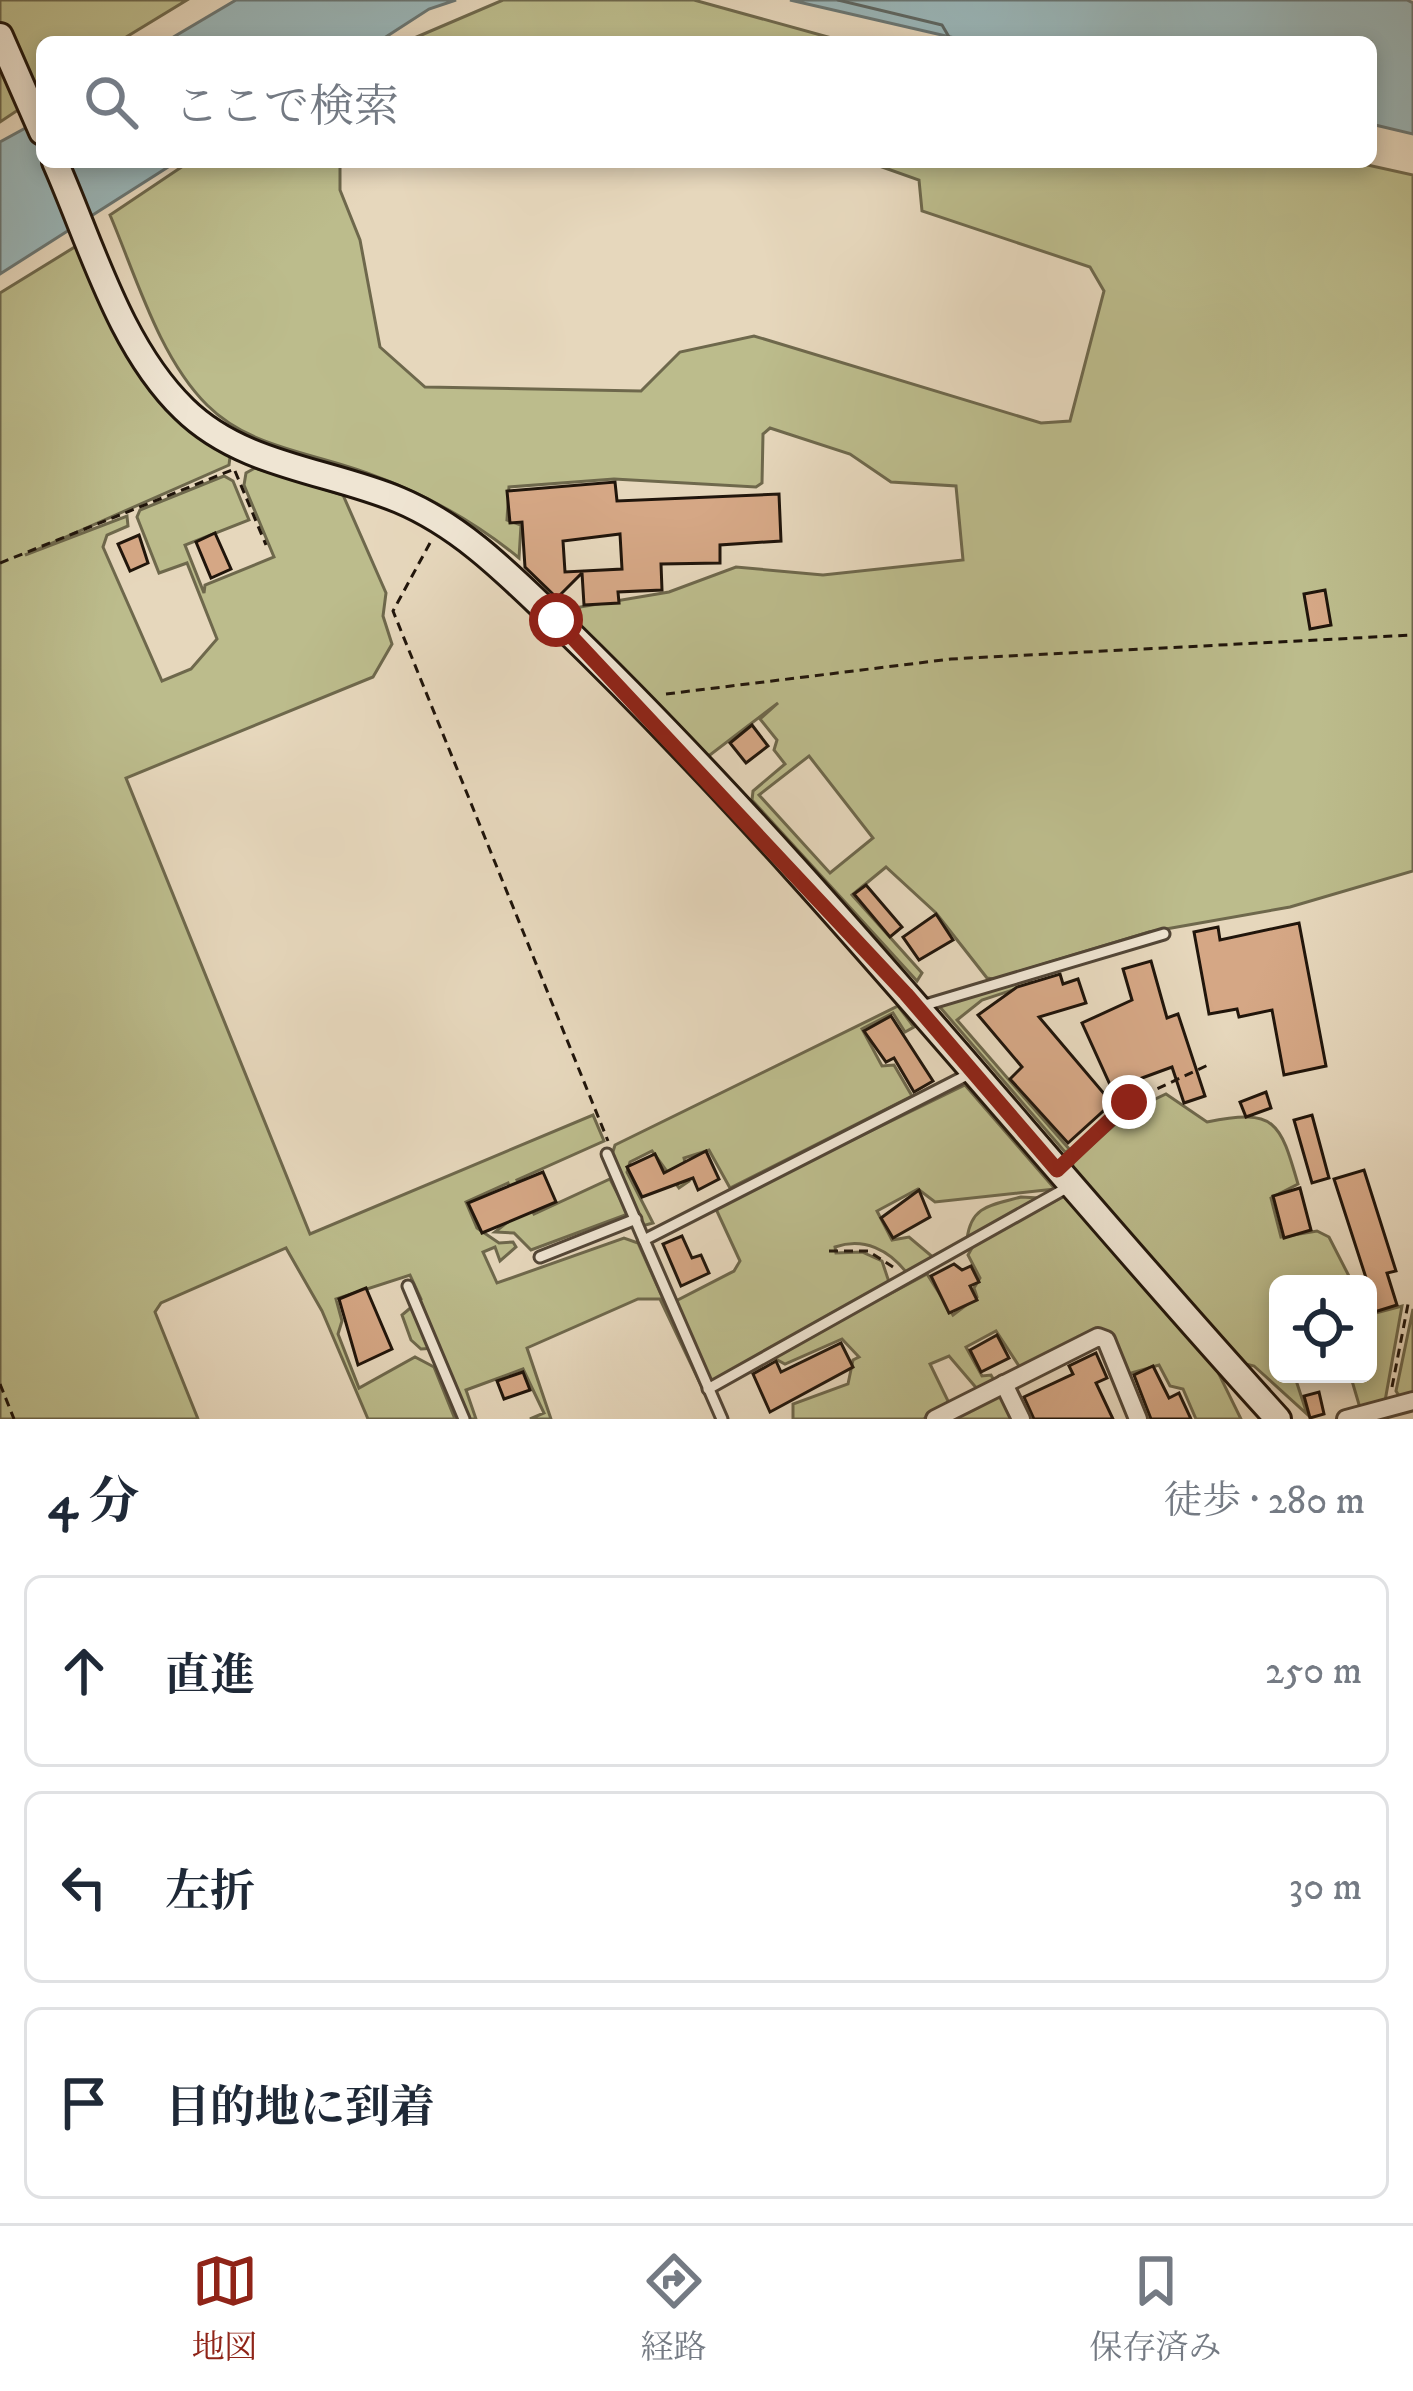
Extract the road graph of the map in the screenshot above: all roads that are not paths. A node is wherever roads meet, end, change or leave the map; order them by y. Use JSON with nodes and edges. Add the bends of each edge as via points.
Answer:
{"nodes":[{"id":1,"x":0,"y":36,"type":"edge"},
{"id":2,"x":36,"y":118,"type":"edge"},
{"id":3,"x":58,"y":168,"type":"edge"},
{"id":4,"x":1164,"y":934,"type":"dead end"},
{"id":5,"x":917,"y":1007,"type":"junction"},
{"id":6,"x":973,"y":1072,"type":"junction"},
{"id":7,"x":608,"y":1154,"type":"road end"},
{"id":8,"x":1064,"y":1178,"type":"junction"},
{"id":9,"x":635,"y":1219,"type":"junction"},
{"id":10,"x":644,"y":1240,"type":"junction"},
{"id":11,"x":540,"y":1257,"type":"dead end"},
{"id":12,"x":408,"y":1286,"type":"dead end"},
{"id":13,"x":1004,"y":1384,"type":"junction"},
{"id":14,"x":709,"y":1389,"type":"junction"},
{"id":15,"x":1413,"y":1401,"type":"edge"},
{"id":16,"x":464,"y":1419,"type":"edge"},
{"id":17,"x":722,"y":1419,"type":"edge"},
{"id":18,"x":934,"y":1419,"type":"edge"},
{"id":19,"x":1021,"y":1419,"type":"edge"},
{"id":20,"x":1138,"y":1419,"type":"edge"},
{"id":21,"x":1277,"y":1419,"type":"edge"},
{"id":22,"x":1346,"y":1419,"type":"edge"}],
"edges":[{"from":1,"to":2,"type":"street"},
{"from":3,"to":5,"type":"street","via":[[146,360],[183,408],[255,454],[444,522],[634,698]]},
{"from":4,"to":5,"type":"lane"},
{"from":5,"to":6,"type":"street"},
{"from":6,"to":8,"type":"street"},
{"from":6,"to":10,"type":"lane"},
{"from":7,"to":9,"type":"lane"},
{"from":8,"to":14,"type":"lane"},
{"from":8,"to":21,"type":"street"},
{"from":9,"to":10,"type":"lane"},
{"from":9,"to":11,"type":"lane"},
{"from":10,"to":14,"type":"lane"},
{"from":12,"to":16,"type":"lane"},
{"from":13,"to":18,"type":"street"},
{"from":13,"to":19,"type":"street"},
{"from":13,"to":20,"type":"street","via":[[1098,1337]]},
{"from":14,"to":17,"type":"lane"},
{"from":15,"to":22,"type":"street"}]}
